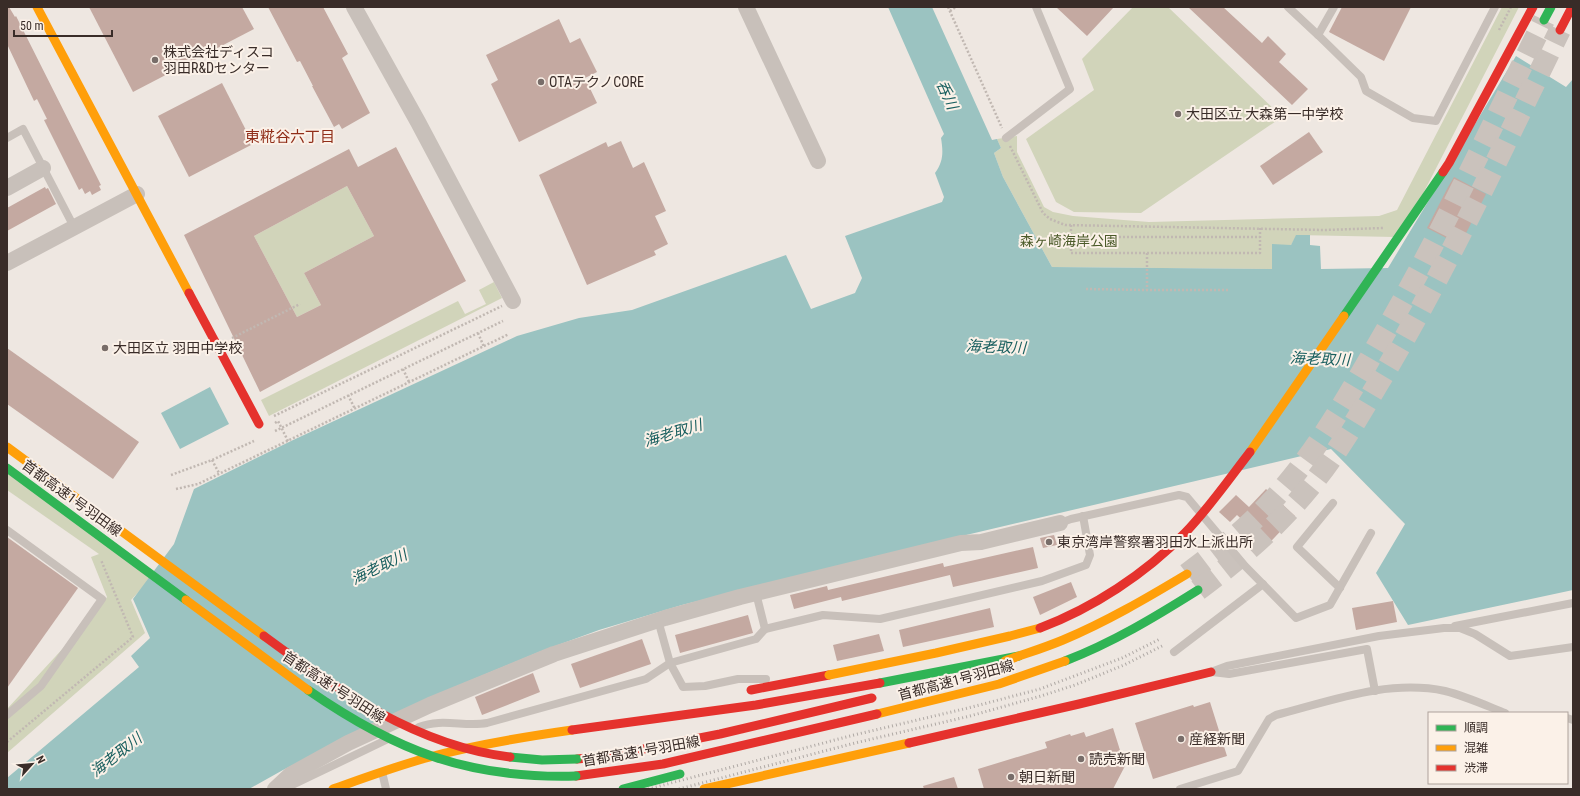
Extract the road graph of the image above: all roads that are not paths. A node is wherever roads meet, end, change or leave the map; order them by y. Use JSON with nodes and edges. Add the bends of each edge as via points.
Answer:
{"nodes":[{"id":1,"x":37,"y":7,"type":"edge"},
{"id":2,"x":746,"y":7,"type":"edge"},
{"id":3,"x":1036,"y":7,"type":"edge"},
{"id":4,"x":1288,"y":7,"type":"edge"},
{"id":5,"x":1334,"y":7,"type":"edge"},
{"id":6,"x":1495,"y":7,"type":"edge"},
{"id":7,"x":1533,"y":7,"type":"edge"},
{"id":8,"x":1550,"y":7,"type":"edge"},
{"id":9,"x":1572,"y":7,"type":"edge"},
{"id":10,"x":358,"y":8,"type":"edge"},
{"id":11,"x":1544,"y":20,"type":"tunnel mouth"},
{"id":12,"x":1560,"y":30,"type":"tunnel mouth"},
{"id":13,"x":1318,"y":35,"type":"junction"},
{"id":14,"x":7,"y":138,"type":"edge"},
{"id":15,"x":1006,"y":138,"type":"road end"},
{"id":16,"x":818,"y":161,"type":"dead end"},
{"id":17,"x":43,"y":168,"type":"junction"},
{"id":18,"x":7,"y":188,"type":"edge"},
{"id":19,"x":137,"y":194,"type":"junction"},
{"id":20,"x":74,"y":227,"type":"junction"},
{"id":21,"x":7,"y":264,"type":"edge"},
{"id":22,"x":513,"y":301,"type":"road end"},
{"id":23,"x":259,"y":424,"type":"road end"},
{"id":24,"x":7,"y":447,"type":"edge"},
{"id":25,"x":7,"y":468,"type":"edge"},
{"id":26,"x":1333,"y":502,"type":"dead end"},
{"id":27,"x":1083,"y":516,"type":"junction"},
{"id":28,"x":1060,"y":523,"type":"joint"},
{"id":29,"x":7,"y":530,"type":"edge"},
{"id":30,"x":1371,"y":533,"type":"dead end"},
{"id":31,"x":1187,"y":574,"type":"tunnel mouth"},
{"id":32,"x":1263,"y":584,"type":"junction"},
{"id":33,"x":1340,"y":588,"type":"junction"},
{"id":34,"x":1198,"y":590,"type":"tunnel mouth"},
{"id":35,"x":756,"y":593,"type":"junction"},
{"id":36,"x":1573,"y":603,"type":"edge"},
{"id":37,"x":658,"y":620,"type":"junction"},
{"id":38,"x":1444,"y":628,"type":"junction"},
{"id":39,"x":765,"y":629,"type":"junction"},
{"id":40,"x":1573,"y":647,"type":"edge"},
{"id":41,"x":1174,"y":652,"type":"dead end"},
{"id":42,"x":1019,"y":656,"type":"junction"},
{"id":43,"x":670,"y":663,"type":"junction"},
{"id":44,"x":1211,"y":672,"type":"junction"},
{"id":45,"x":795,"y":682,"type":"junction"},
{"id":46,"x":932,"y":682,"type":"dead end"},
{"id":47,"x":1375,"y":690,"type":"junction"},
{"id":48,"x":740,"y":693,"type":"dead end"},
{"id":49,"x":882,"y":696,"type":"dead end"},
{"id":50,"x":694,"y":704,"type":"dead end"},
{"id":51,"x":1503,"y":712,"type":"edge"},
{"id":52,"x":7,"y":715,"type":"edge"},
{"id":53,"x":604,"y":726,"type":"junction"},
{"id":54,"x":828,"y":726,"type":"junction"},
{"id":55,"x":727,"y":759,"type":"dead end"},
{"id":56,"x":382,"y":771,"type":"junction"},
{"id":57,"x":690,"y":771,"type":"dead end"},
{"id":58,"x":275,"y":789,"type":"edge"},
{"id":59,"x":284,"y":789,"type":"edge"},
{"id":60,"x":333,"y":789,"type":"edge"},
{"id":61,"x":386,"y":789,"type":"edge"},
{"id":62,"x":623,"y":789,"type":"edge"},
{"id":63,"x":704,"y":789,"type":"edge"},
{"id":64,"x":1180,"y":789,"type":"edge"}],
"edges":[{"from":1,"to":19,"type":"main road"},
{"from":2,"to":16,"type":"street"},
{"from":3,"to":15,"type":"lane","via":[[1070,89]]},
{"from":4,"to":13,"type":"lane"},
{"from":5,"to":13,"type":"lane"},
{"from":6,"to":13,"type":"lane","via":[[1436,121],[1413,118],[1366,91],[1361,77]]},
{"from":7,"to":45,"type":"main road","bridge":true,"via":[[1450,163],[1250,452],[1175,543],[1142,571],[1109,593],[1046,625],[922,656]]},
{"from":8,"to":11,"type":"main road"},
{"from":9,"to":12,"type":"main road"},
{"from":10,"to":22,"type":"street"},
{"from":14,"to":17,"type":"lane","via":[[23,129]]},
{"from":17,"to":18,"type":"street"},
{"from":17,"to":20,"type":"lane"},
{"from":19,"to":20,"type":"street"},
{"from":19,"to":23,"type":"main road"},
{"from":20,"to":21,"type":"street"},
{"from":24,"to":49,"type":"main road","name":"首都高速1号羽田線","bridge":true,"via":[[310,670],[367,706],[425,735],[463,748],[531,759],[608,756],[720,734]]},
{"from":25,"to":54,"type":"main road","name":"首都高速1号羽田線","bridge":true,"via":[[299,683],[379,733],[440,760],[509,775],[576,776],[633,770]]},
{"from":26,"to":33,"type":"lane","via":[[1298,547]]},
{"from":27,"to":28,"type":"lane"},
{"from":27,"to":32,"type":"lane","via":[[1179,495],[1187,498]]},
{"from":27,"to":39,"type":"lane","via":[[1090,555],[1086,565],[1062,574],[880,619],[823,615]]},
{"from":28,"to":35,"type":"street"},
{"from":29,"to":52,"type":"lane","via":[[102,599],[41,686]]},
{"from":30,"to":33,"type":"lane"},
{"from":31,"to":42,"type":"main road","name":"首都高速1号羽田線","via":[[1101,623]]},
{"from":32,"to":33,"type":"lane","via":[[1296,618],[1330,605]]},
{"from":32,"to":41,"type":"lane"},
{"from":34,"to":54,"type":"main road","name":"首都高速1号羽田線","via":[[1113,640],[1024,676]]},
{"from":35,"to":37,"type":"street"},
{"from":35,"to":39,"type":"lane"},
{"from":36,"to":38,"type":"lane"},
{"from":37,"to":43,"type":"lane"},
{"from":37,"to":58,"type":"street","via":[[554,654],[430,705],[348,743],[290,775]]},
{"from":38,"to":40,"type":"lane","via":[[1460,628],[1475,634],[1510,656]]},
{"from":38,"to":44,"type":"lane","via":[[1371,638],[1227,666]]},
{"from":39,"to":43,"type":"lane","via":[[756,639]]},
{"from":42,"to":46,"type":"main road","name":"首都高速1号羽田線"},
{"from":42,"to":53,"type":"main road","via":[[906,679]]},
{"from":43,"to":45,"type":"lane","via":[[683,687],[758,678]]},
{"from":43,"to":59,"type":"lane","via":[[646,679],[487,722],[426,724],[381,742]]},
{"from":44,"to":47,"type":"lane","via":[[1229,674],[1367,649]]},
{"from":44,"to":63,"type":"main road"},
{"from":45,"to":48,"type":"main road"},
{"from":47,"to":51,"type":"lane","via":[[1410,688],[1444,691]]},
{"from":47,"to":64,"type":"lane","via":[[1276,715],[1269,719],[1238,771]]},
{"from":50,"to":53,"type":"main road"},
{"from":53,"to":56,"type":"main road","via":[[487,745]]},
{"from":54,"to":55,"type":"main road"},
{"from":56,"to":60,"type":"main road"},
{"from":56,"to":61,"type":"lane"},
{"from":57,"to":62,"type":"main road"}]}
